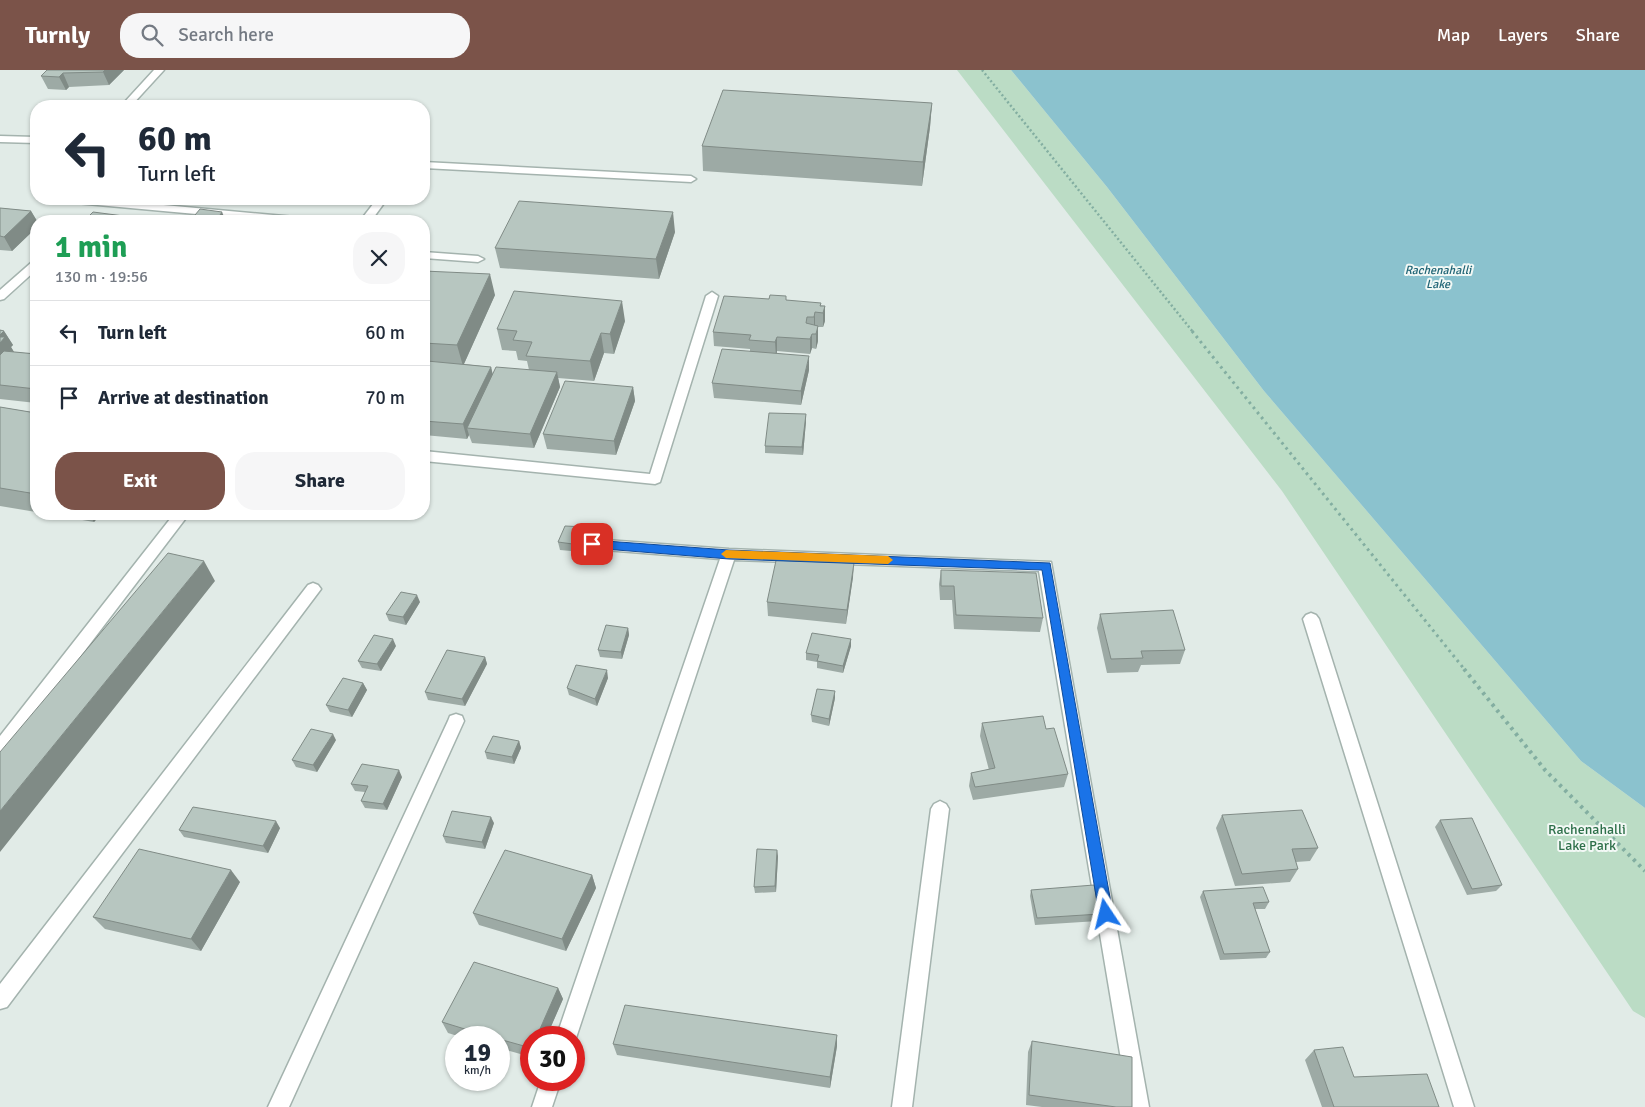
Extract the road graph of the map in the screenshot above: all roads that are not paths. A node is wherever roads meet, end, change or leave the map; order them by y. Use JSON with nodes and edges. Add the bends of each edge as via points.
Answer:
{"nodes":[{"id":1,"x":159,"y":70,"type":"edge"},
{"id":2,"x":132,"y":100,"type":"edge"},
{"id":3,"x":0,"y":139,"type":"edge"},
{"id":4,"x":30,"y":140,"type":"edge"},
{"id":5,"x":430,"y":165,"type":"edge"},
{"id":6,"x":691,"y":179,"type":"dead end"},
{"id":7,"x":131,"y":205,"type":"edge"},
{"id":8,"x":377,"y":205,"type":"edge"},
{"id":9,"x":240,"y":215,"type":"edge"},
{"id":10,"x":370,"y":215,"type":"edge"},
{"id":11,"x":430,"y":255,"type":"edge"},
{"id":12,"x":478,"y":259,"type":"dead end"},
{"id":13,"x":30,"y":269,"type":"edge"},
{"id":14,"x":0,"y":296,"type":"edge"},
{"id":15,"x":712,"y":296,"type":"dead end"},
{"id":16,"x":430,"y":457,"type":"edge"},
{"id":17,"x":177,"y":520,"type":"edge"},
{"id":18,"x":592,"y":544,"type":"dead end"},
{"id":19,"x":729,"y":554,"type":"junction"},
{"id":20,"x":313,"y":590,"type":"dead end"},
{"id":21,"x":1311,"y":619,"type":"dead end"},
{"id":22,"x":456,"y":721,"type":"dead end"},
{"id":23,"x":0,"y":749,"type":"edge"},
{"id":24,"x":940,"y":809,"type":"dead end"},
{"id":25,"x":0,"y":1000,"type":"edge"},
{"id":26,"x":570,"y":1026,"type":"edge"},
{"id":27,"x":548,"y":1091,"type":"edge"},
{"id":28,"x":278,"y":1107,"type":"edge"},
{"id":29,"x":542,"y":1107,"type":"edge"},
{"id":30,"x":902,"y":1107,"type":"edge"},
{"id":31,"x":1139,"y":1107,"type":"edge"},
{"id":32,"x":1464,"y":1107,"type":"edge"}],
"edges":[{"from":1,"to":2,"type":"street"},
{"from":3,"to":4,"type":"street"},
{"from":5,"to":6,"type":"street"},
{"from":7,"to":9,"type":"street"},
{"from":8,"to":10,"type":"street"},
{"from":11,"to":12,"type":"street"},
{"from":13,"to":14,"type":"street"},
{"from":15,"to":16,"type":"street","via":[[655,479]]},
{"from":17,"to":23,"type":"street"},
{"from":18,"to":19,"type":"street"},
{"from":19,"to":26,"type":"street"},
{"from":19,"to":31,"type":"street","via":[[1046,566]]},
{"from":20,"to":25,"type":"street"},
{"from":21,"to":32,"type":"street"},
{"from":22,"to":28,"type":"street"},
{"from":24,"to":30,"type":"street"},
{"from":27,"to":29,"type":"street"}]}
